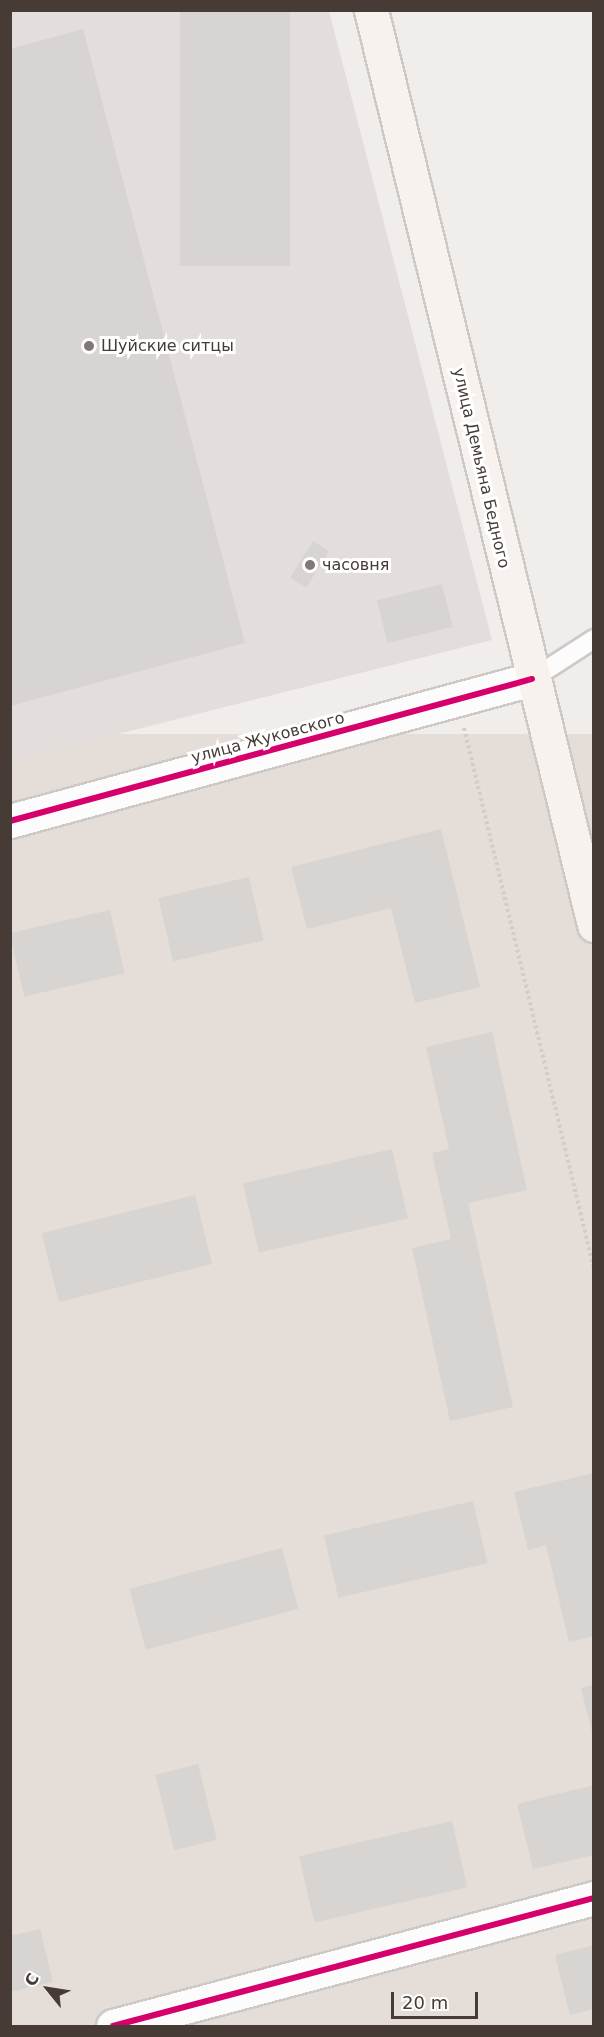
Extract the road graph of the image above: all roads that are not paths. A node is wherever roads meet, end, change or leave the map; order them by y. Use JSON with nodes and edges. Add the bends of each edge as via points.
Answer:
{"nodes":[{"id":1,"x":371,"y":10,"type":"edge"},
{"id":2,"x":594,"y":639,"type":"edge"},
{"id":3,"x":532,"y":679,"type":"junction"},
{"id":4,"x":10,"y":821,"type":"edge"},
{"id":5,"x":594,"y":925,"type":"edge"},
{"id":6,"x":594,"y":1898,"type":"edge"},
{"id":7,"x":112,"y":2026,"type":"edge"}],
"edges":[{"from":1,"to":3,"type":"main road","name":"улица Демьяна Бедного"},
{"from":2,"to":3,"type":"lane"},
{"from":3,"to":4,"type":"street","name":"улица Жуковского"},
{"from":3,"to":5,"type":"main road","name":"улица Демьяна Бедного"},
{"from":6,"to":7,"type":"street"}]}
